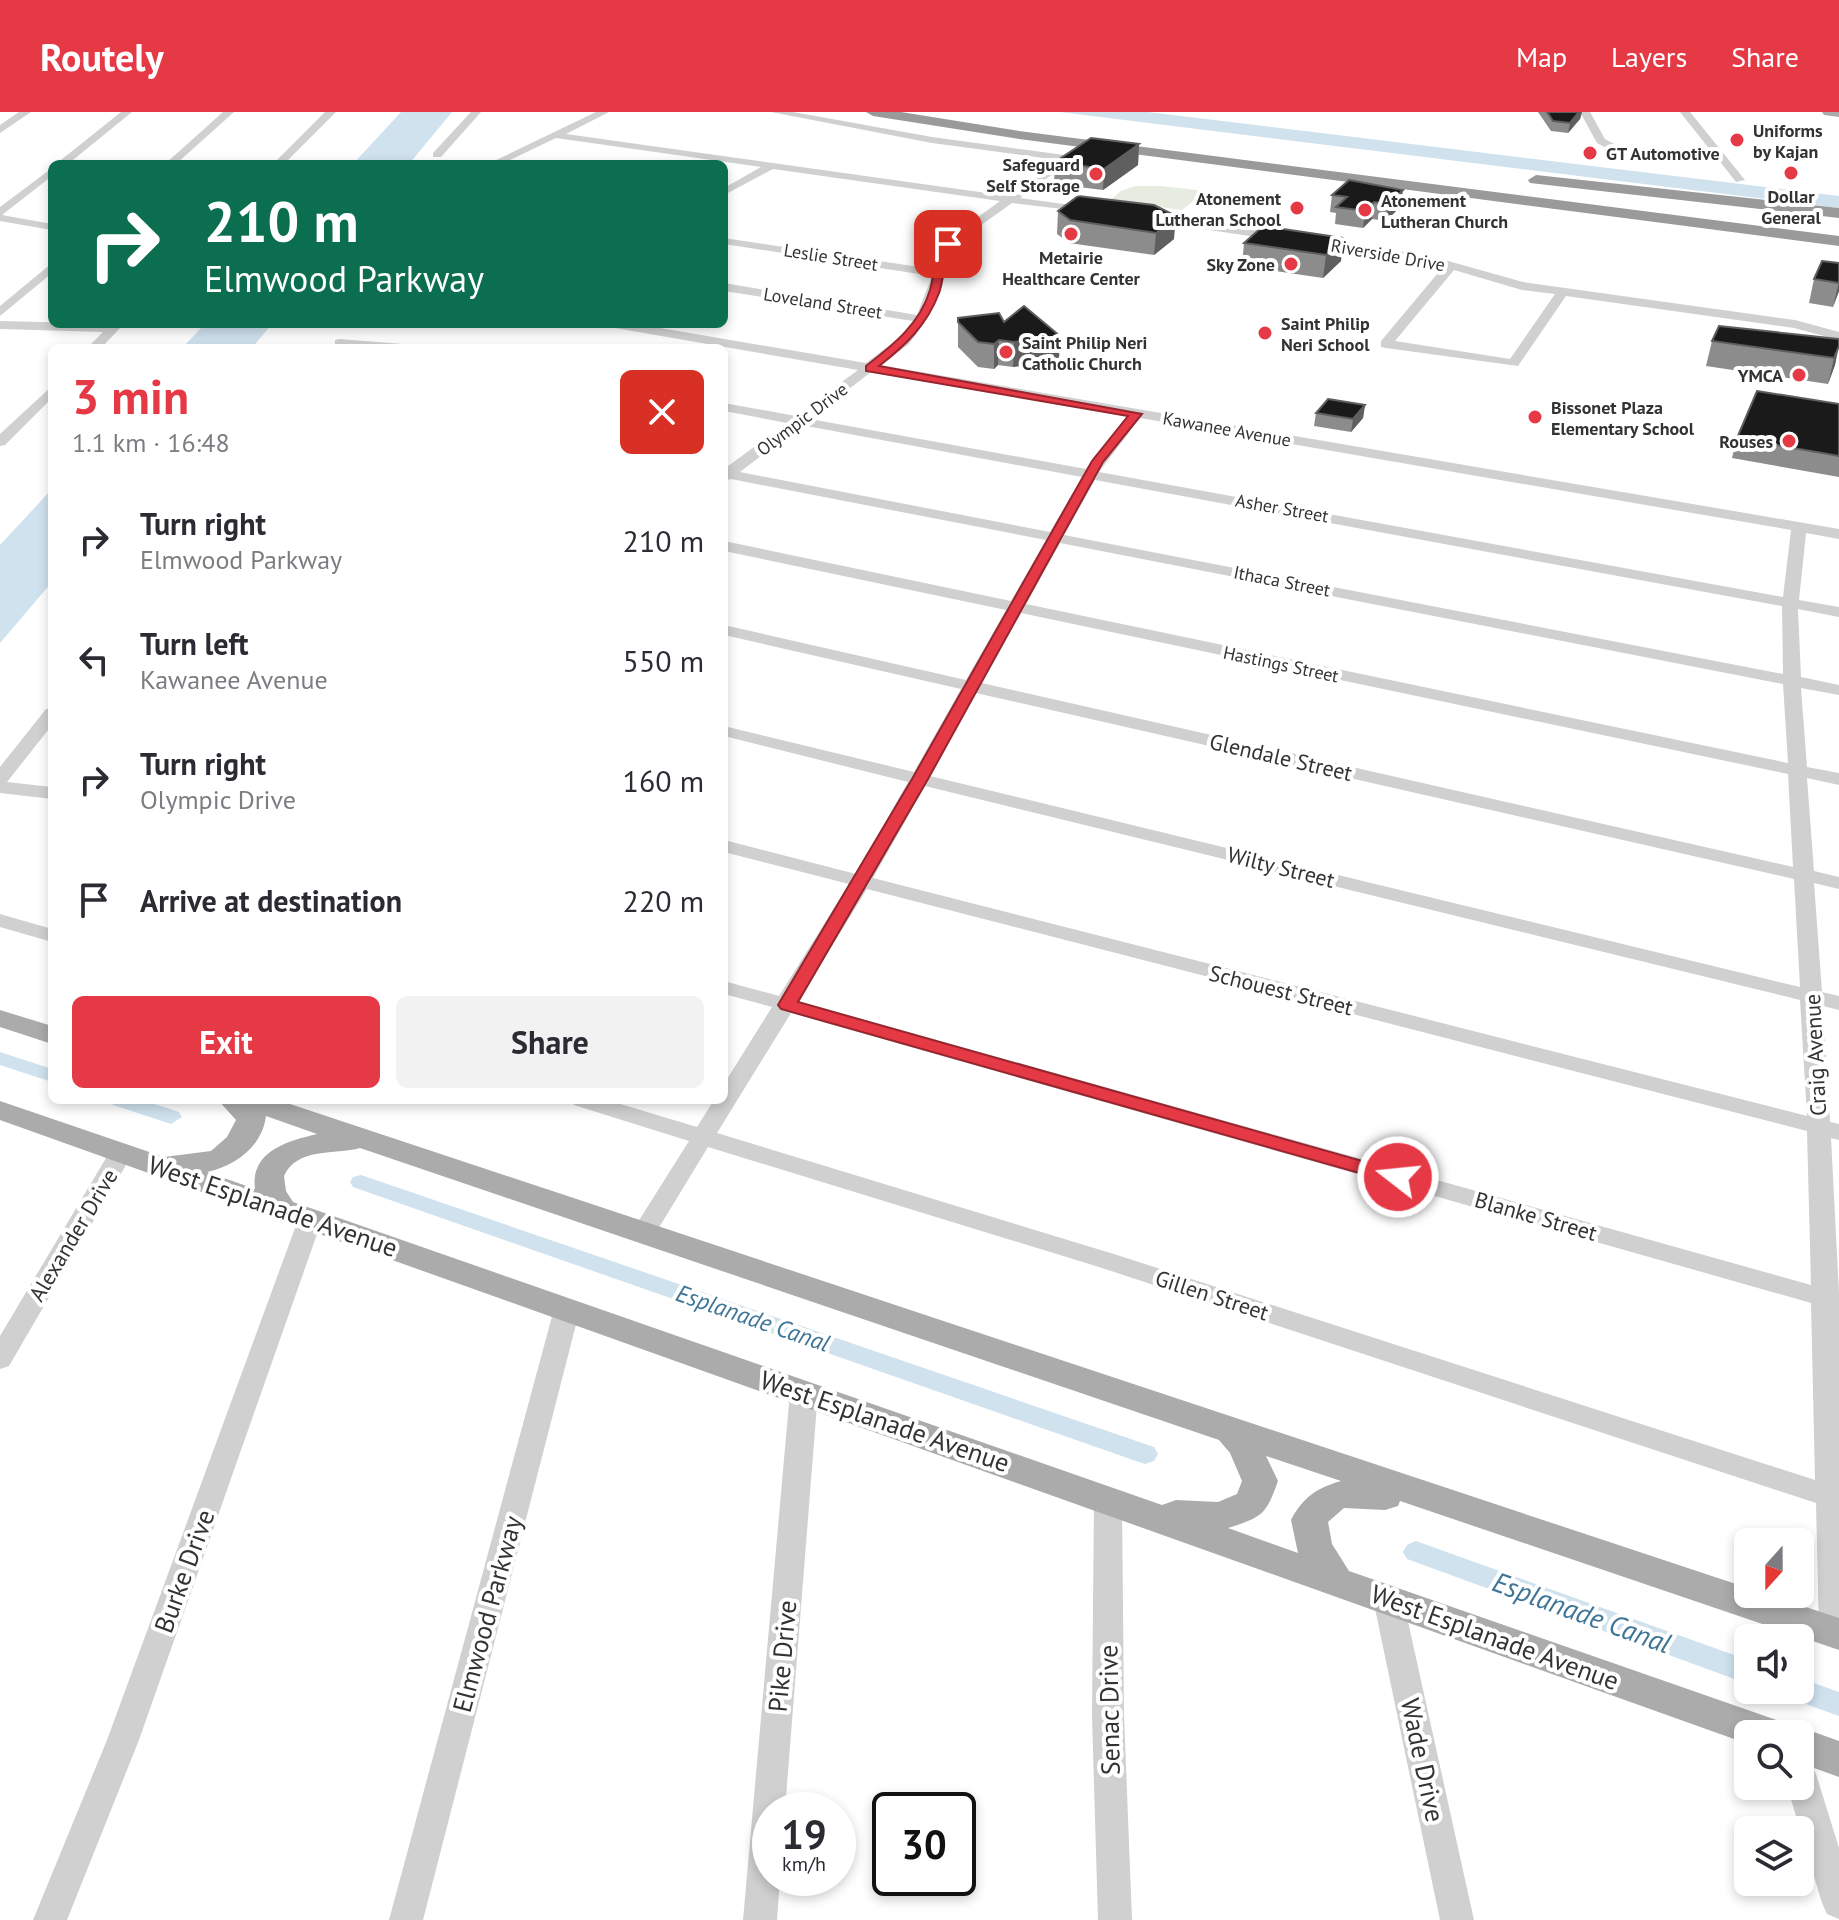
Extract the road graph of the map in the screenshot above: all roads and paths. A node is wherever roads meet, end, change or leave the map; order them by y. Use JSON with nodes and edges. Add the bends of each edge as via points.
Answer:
{"nodes":[{"id":1,"x":26,"y":112,"type":"edge"},
{"id":2,"x":127,"y":112,"type":"edge"},
{"id":3,"x":229,"y":112,"type":"edge"},
{"id":4,"x":331,"y":112,"type":"edge"},
{"id":5,"x":476,"y":112,"type":"edge"},
{"id":6,"x":604,"y":112,"type":"edge"},
{"id":7,"x":776,"y":112,"type":"edge"},
{"id":8,"x":848,"y":112,"type":"edge"},
{"id":9,"x":873,"y":112,"type":"edge"},
{"id":10,"x":954,"y":112,"type":"edge"},
{"id":11,"x":1585,"y":112,"type":"edge"},
{"id":12,"x":1685,"y":112,"type":"edge"},
{"id":13,"x":1828,"y":112,"type":"edge"},
{"id":14,"x":1839,"y":113,"type":"edge"},
{"id":15,"x":0,"y":130,"type":"edge"},
{"id":16,"x":554,"y":135,"type":"junction"},
{"id":17,"x":1019,"y":135,"type":"junction"},
{"id":18,"x":1158,"y":139,"type":"junction"},
{"id":19,"x":1284,"y":152,"type":"dead end"},
{"id":20,"x":437,"y":155,"type":"dead end"},
{"id":21,"x":66,"y":160,"type":"edge"},
{"id":22,"x":175,"y":160,"type":"edge"},
{"id":23,"x":282,"y":160,"type":"edge"},
{"id":24,"x":501,"y":160,"type":"edge"},
{"id":25,"x":1723,"y":160,"type":"junction"},
{"id":26,"x":771,"y":166,"type":"junction"},
{"id":27,"x":48,"y":174,"type":"edge"},
{"id":28,"x":1528,"y":179,"type":"dead end"},
{"id":29,"x":1740,"y":180,"type":"dead end"},
{"id":30,"x":728,"y":190,"type":"edge"},
{"id":31,"x":1010,"y":199,"type":"junction"},
{"id":32,"x":0,"y":212,"type":"edge"},
{"id":33,"x":1100,"y":212,"type":"edge"},
{"id":34,"x":1839,"y":213,"type":"edge"},
{"id":35,"x":1640,"y":215,"type":"junction"},
{"id":36,"x":1128,"y":216,"type":"edge"},
{"id":37,"x":0,"y":218,"type":"edge"},
{"id":38,"x":48,"y":226,"type":"edge"},
{"id":39,"x":1839,"y":226,"type":"edge"},
{"id":40,"x":1839,"y":241,"type":"edge"},
{"id":41,"x":728,"y":242,"type":"edge"},
{"id":42,"x":1801,"y":254,"type":"dead end"},
{"id":43,"x":1451,"y":266,"type":"junction"},
{"id":44,"x":48,"y":270,"type":"edge"},
{"id":45,"x":937,"y":273,"type":"junction"},
{"id":46,"x":728,"y":288,"type":"edge"},
{"id":47,"x":1563,"y":292,"type":"junction"},
{"id":48,"x":0,"y":312,"type":"edge"},
{"id":49,"x":921,"y":319,"type":"junction"},
{"id":50,"x":0,"y":325,"type":"edge"},
{"id":51,"x":48,"y":325,"type":"edge"},
{"id":52,"x":114,"y":328,"type":"edge"},
{"id":53,"x":638,"y":328,"type":"edge"},
{"id":54,"x":1839,"y":336,"type":"edge"},
{"id":55,"x":341,"y":342,"type":"edge"},
{"id":56,"x":98,"y":344,"type":"edge"},
{"id":57,"x":361,"y":344,"type":"edge"},
{"id":58,"x":870,"y":368,"type":"junction"},
{"id":59,"x":48,"y":394,"type":"edge"},
{"id":60,"x":728,"y":408,"type":"edge"},
{"id":61,"x":1136,"y":414,"type":"junction"},
{"id":62,"x":799,"y":420,"type":"junction"},
{"id":63,"x":0,"y":442,"type":"edge"},
{"id":64,"x":728,"y":473,"type":"edge"},
{"id":65,"x":1091,"y":474,"type":"junction"},
{"id":66,"x":728,"y":475,"type":"edge"},
{"id":67,"x":1799,"y":527,"type":"junction"},
{"id":68,"x":1839,"y":534,"type":"edge"},
{"id":69,"x":1055,"y":536,"type":"junction"},
{"id":70,"x":728,"y":547,"type":"edge"},
{"id":71,"x":1790,"y":603,"type":"junction"},
{"id":72,"x":1015,"y":607,"type":"junction"},
{"id":73,"x":1839,"y":612,"type":"edge"},
{"id":74,"x":728,"y":631,"type":"edge"},
{"id":75,"x":1792,"y":681,"type":"junction"},
{"id":76,"x":970,"y":687,"type":"junction"},
{"id":77,"x":1839,"y":690,"type":"edge"},
{"id":78,"x":48,"y":718,"type":"edge"},
{"id":79,"x":728,"y":732,"type":"edge"},
{"id":80,"x":1797,"y":771,"type":"junction"},
{"id":81,"x":0,"y":779,"type":"edge"},
{"id":82,"x":920,"y":779,"type":"junction"},
{"id":83,"x":1839,"y":779,"type":"edge"},
{"id":84,"x":0,"y":787,"type":"edge"},
{"id":85,"x":48,"y":793,"type":"edge"},
{"id":86,"x":728,"y":847,"type":"edge"},
{"id":87,"x":1804,"y":875,"type":"junction"},
{"id":88,"x":861,"y":882,"type":"junction"},
{"id":89,"x":1839,"y":883,"type":"edge"},
{"id":90,"x":0,"y":920,"type":"edge"},
{"id":91,"x":48,"y":935,"type":"edge"},
{"id":92,"x":728,"y":988,"type":"edge"},
{"id":93,"x":1812,"y":996,"type":"junction"},
{"id":94,"x":1839,"y":1003,"type":"edge"},
{"id":95,"x":787,"y":1005,"type":"junction"},
{"id":96,"x":0,"y":1018,"type":"edge"},
{"id":97,"x":48,"y":1034,"type":"edge"},
{"id":98,"x":728,"y":1099,"type":"edge"},
{"id":99,"x":237,"y":1104,"type":"edge"},
{"id":100,"x":260,"y":1104,"type":"edge"},
{"id":101,"x":595,"y":1104,"type":"edge"},
{"id":102,"x":725,"y":1104,"type":"edge"},
{"id":103,"x":0,"y":1110,"type":"edge"},
{"id":104,"x":1829,"y":1130,"type":"edge"},
{"id":105,"x":704,"y":1137,"type":"junction"},
{"id":106,"x":371,"y":1141,"type":"junction"},
{"id":107,"x":121,"y":1153,"type":"junction"},
{"id":108,"x":157,"y":1165,"type":"junction"},
{"id":109,"x":296,"y":1215,"type":"junction"},
{"id":110,"x":643,"y":1233,"type":"junction"},
{"id":111,"x":1833,"y":1300,"type":"edge"},
{"id":112,"x":567,"y":1309,"type":"junction"},
{"id":113,"x":0,"y":1359,"type":"edge"},
{"id":114,"x":804,"y":1392,"type":"junction"},
{"id":115,"x":1233,"y":1433,"type":"junction"},
{"id":116,"x":1835,"y":1497,"type":"edge"},
{"id":117,"x":1108,"y":1500,"type":"junction"},
{"id":118,"x":1446,"y":1504,"type":"junction"},
{"id":119,"x":1143,"y":1512,"type":"junction"},
{"id":120,"x":1336,"y":1581,"type":"junction"},
{"id":121,"x":1388,"y":1599,"type":"junction"},
{"id":122,"x":1836,"y":1633,"type":"edge"},
{"id":123,"x":1734,"y":1722,"type":"edge"},
{"id":124,"x":1814,"y":1750,"type":"edge"},
{"id":125,"x":1839,"y":1759,"type":"edge"},
{"id":126,"x":1808,"y":1800,"type":"edge"},
{"id":127,"x":1839,"y":1903,"type":"edge"},
{"id":128,"x":50,"y":1920,"type":"edge"},
{"id":129,"x":406,"y":1920,"type":"edge"},
{"id":130,"x":760,"y":1920,"type":"edge"},
{"id":131,"x":1115,"y":1920,"type":"edge"},
{"id":132,"x":1457,"y":1920,"type":"edge"}],
"edges":[{"from":1,"to":15,"type":"street"},
{"from":2,"to":21,"type":"street"},
{"from":3,"to":22,"type":"street"},
{"from":4,"to":23,"type":"street"},
{"from":5,"to":20,"type":"street"},
{"from":6,"to":16,"type":"street"},
{"from":7,"to":31,"type":"street","name":"Olympic Drive","via":[[1068,158]]},
{"from":8,"to":17,"type":"highway"},
{"from":9,"to":17,"type":"highway"},
{"from":10,"to":18,"type":"highway"},
{"from":11,"to":25,"type":"street","via":[[1601,141],[1610,146]]},
{"from":12,"to":25,"type":"street"},
{"from":13,"to":14,"type":"main road"},
{"from":16,"to":24,"type":"street"},
{"from":16,"to":26,"type":"street"},
{"from":17,"to":35,"type":"highway"},
{"from":18,"to":19,"type":"highway"},
{"from":18,"to":39,"type":"highway"},
{"from":25,"to":29,"type":"street"},
{"from":26,"to":30,"type":"street"},
{"from":26,"to":31,"type":"street"},
{"from":27,"to":32,"type":"street"},
{"from":28,"to":34,"type":"highway"},
{"from":31,"to":33,"type":"street"},
{"from":31,"to":45,"type":"street","name":"Olympic Drive","via":[[948,244]]},
{"from":35,"to":40,"type":"highway"},
{"from":35,"to":42,"type":"highway"},
{"from":36,"to":43,"type":"street","name":"Riverside Drive"},
{"from":37,"to":38,"type":"street"},
{"from":41,"to":45,"type":"street","name":"Leslie Street"},
{"from":43,"to":47,"type":"street","name":"Riverside Drive"},
{"from":43,"to":47,"type":"street","via":[[1386,344],[1513,363]]},
{"from":44,"to":48,"type":"street"},
{"from":45,"to":49,"type":"street","name":"Olympic Drive","via":[[935,292]]},
{"from":46,"to":49,"type":"street","name":"Loveland Street"},
{"from":47,"to":54,"type":"street","name":"Riverside Drive","via":[[1795,324]]},
{"from":49,"to":58,"type":"street","name":"Olympic Drive","via":[[904,341]]},
{"from":50,"to":51,"type":"street"},
{"from":52,"to":56,"type":"street"},
{"from":53,"to":58,"type":"street","name":"Kawanee Avenue"},
{"from":55,"to":57,"type":"street"},
{"from":58,"to":61,"type":"street","name":"Kawanee Avenue"},
{"from":58,"to":62,"type":"street","name":"Olympic Drive"},
{"from":59,"to":63,"type":"street"},
{"from":60,"to":62,"type":"street","name":"Asher Street"},
{"from":61,"to":65,"type":"street"},
{"from":61,"to":67,"type":"street","name":"Kawanee Avenue"},
{"from":62,"to":64,"type":"street","name":"Olympic Drive"},
{"from":62,"to":65,"type":"street","name":"Asher Street"},
{"from":65,"to":69,"type":"street"},
{"from":65,"to":71,"type":"street","name":"Asher Street"},
{"from":66,"to":69,"type":"street","name":"Ithaca Street"},
{"from":67,"to":68,"type":"street","name":"Kawanee Avenue"},
{"from":67,"to":71,"type":"street","name":"Craig Avenue"},
{"from":69,"to":72,"type":"street"},
{"from":69,"to":75,"type":"street","name":"Ithaca Street"},
{"from":70,"to":72,"type":"street","name":"Hastings Street"},
{"from":71,"to":73,"type":"street","name":"Asher Street"},
{"from":71,"to":75,"type":"street","name":"Craig Avenue"},
{"from":72,"to":76,"type":"street"},
{"from":72,"to":80,"type":"street","name":"Hastings Street"},
{"from":74,"to":76,"type":"street","name":"Glendale Street"},
{"from":75,"to":77,"type":"street","name":"Ithaca Street"},
{"from":75,"to":80,"type":"street","name":"Craig Avenue"},
{"from":76,"to":82,"type":"street"},
{"from":76,"to":87,"type":"street","name":"Glendale Street"},
{"from":78,"to":81,"type":"street"},
{"from":79,"to":82,"type":"street","name":"Wilty Street"},
{"from":80,"to":83,"type":"street","name":"Hastings Street"},
{"from":80,"to":87,"type":"street","name":"Craig Avenue"},
{"from":82,"to":88,"type":"street"},
{"from":82,"to":93,"type":"street","name":"Wilty Street"},
{"from":84,"to":85,"type":"street"},
{"from":86,"to":88,"type":"street","name":"Schouest Street"},
{"from":87,"to":89,"type":"street","name":"Glendale Street"},
{"from":87,"to":93,"type":"street","name":"Craig Avenue"},
{"from":88,"to":95,"type":"street"},
{"from":88,"to":104,"type":"street","name":"Schouest Street"},
{"from":90,"to":91,"type":"street"},
{"from":92,"to":95,"type":"street","name":"Blanke Street"},
{"from":93,"to":94,"type":"street","name":"Wilty Street"},
{"from":93,"to":104,"type":"street","name":"Craig Avenue"},
{"from":95,"to":98,"type":"street"},
{"from":95,"to":111,"type":"street","name":"Blanke Street"},
{"from":96,"to":97,"type":"main road"},
{"from":99,"to":108,"type":"main road","via":[[252,1118],[241,1145],[214,1162]]},
{"from":100,"to":106,"type":"main road"},
{"from":101,"to":105,"type":"street","name":"Gillen Street"},
{"from":102,"to":105,"type":"street"},
{"from":103,"to":107,"type":"main road","name":"West Esplanade Avenue"},
{"from":104,"to":111,"type":"street","name":"Craig Avenue"},
{"from":105,"to":110,"type":"street"},
{"from":105,"to":116,"type":"street","name":"Gillen Street","via":[[1123,1266]]},
{"from":106,"to":109,"type":"main road","via":[[332,1140],[293,1149],[279,1159],[267,1179],[269,1193]]},
{"from":106,"to":110,"type":"main road"},
{"from":107,"to":108,"type":"main road","name":"West Esplanade Avenue"},
{"from":107,"to":113,"type":"street","name":"Alexander Drive"},
{"from":108,"to":109,"type":"main road","name":"West Esplanade Avenue"},
{"from":109,"to":112,"type":"main road","name":"West Esplanade Avenue"},
{"from":109,"to":128,"type":"street","name":"Burke Drive","via":[[123,1740]]},
{"from":110,"to":115,"type":"main road"},
{"from":111,"to":116,"type":"street","name":"Craig Avenue"},
{"from":112,"to":114,"type":"main road","name":"West Esplanade Avenue"},
{"from":112,"to":129,"type":"street","name":"Elmwood Parkway"},
{"from":114,"to":117,"type":"main road","name":"West Esplanade Avenue"},
{"from":114,"to":130,"type":"street","name":"Pike Drive"},
{"from":115,"to":118,"type":"main road"},
{"from":115,"to":119,"type":"main road","via":[[1260,1481],[1252,1503],[1221,1516]]},
{"from":116,"to":122,"type":"street","name":"Craig Avenue"},
{"from":117,"to":119,"type":"main road","name":"West Esplanade Avenue"},
{"from":117,"to":131,"type":"street","name":"Senac Drive"},
{"from":118,"to":120,"type":"main road","via":[[1347,1492],[1319,1505],[1309,1520],[1314,1547]]},
{"from":118,"to":122,"type":"main road"},
{"from":119,"to":120,"type":"main road","name":"West Esplanade Avenue"},
{"from":120,"to":121,"type":"main road","name":"West Esplanade Avenue"},
{"from":121,"to":123,"type":"main road","name":"West Esplanade Avenue"},
{"from":121,"to":132,"type":"street","name":"Wade Drive"},
{"from":124,"to":125,"type":"main road"},
{"from":126,"to":127,"type":"street"}]}
